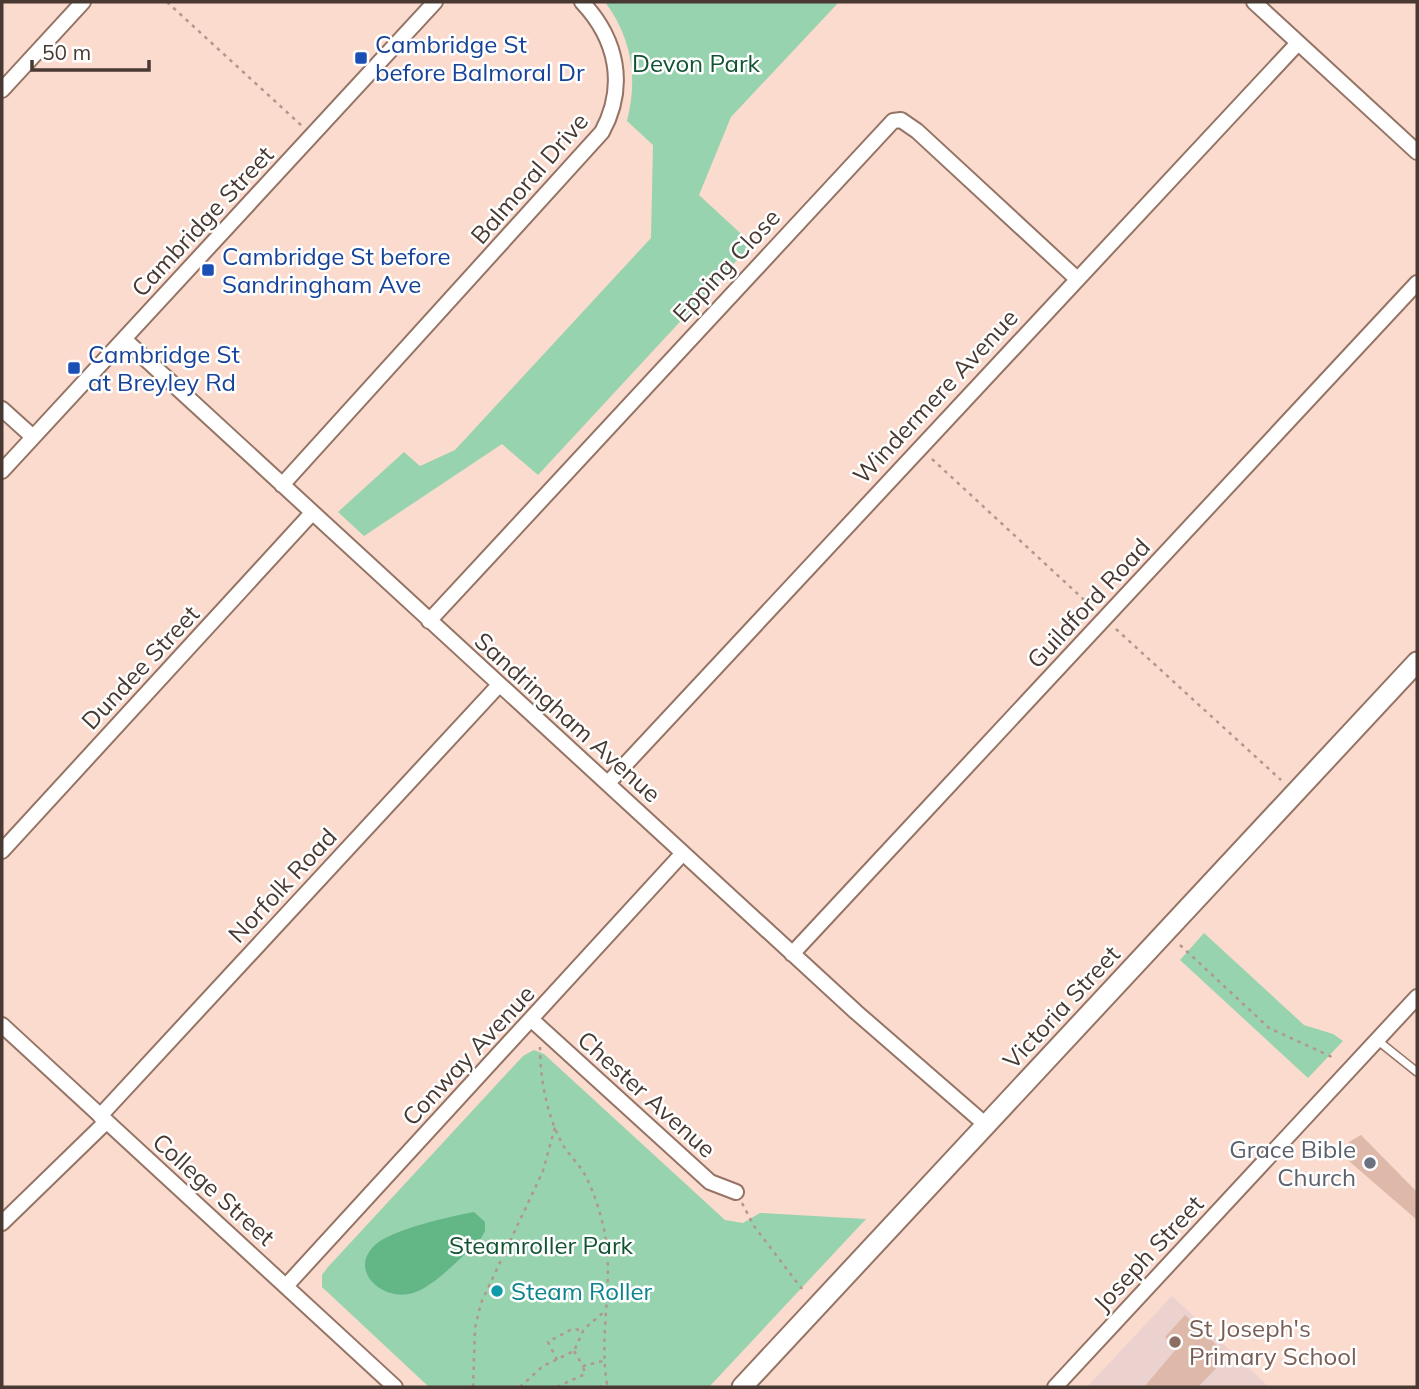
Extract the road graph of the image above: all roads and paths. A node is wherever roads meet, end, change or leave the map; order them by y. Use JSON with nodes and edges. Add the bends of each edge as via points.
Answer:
{"nodes":[{"id":1,"x":83,"y":2,"type":"edge"},
{"id":2,"x":167,"y":2,"type":"edge"},
{"id":3,"x":435,"y":2,"type":"edge"},
{"id":4,"x":582,"y":2,"type":"edge"},
{"id":5,"x":1254,"y":2,"type":"edge"},
{"id":6,"x":1298,"y":43,"type":"junction"},
{"id":7,"x":2,"y":90,"type":"edge"},
{"id":8,"x":313,"y":135,"type":"junction"},
{"id":9,"x":1417,"y":152,"type":"edge"},
{"id":10,"x":1076,"y":278,"type":"junction"},
{"id":11,"x":1417,"y":283,"type":"edge"},
{"id":12,"x":124,"y":339,"type":"junction"},
{"id":13,"x":2,"y":409,"type":"edge"},
{"id":14,"x":33,"y":437,"type":"junction"},
{"id":15,"x":919,"y":447,"type":"junction"},
{"id":16,"x":2,"y":471,"type":"edge"},
{"id":17,"x":282,"y":485,"type":"junction"},
{"id":18,"x":312,"y":513,"type":"junction"},
{"id":19,"x":1098,"y":612,"type":"dead end"},
{"id":20,"x":429,"y":621,"type":"junction"},
{"id":21,"x":1111,"y":624,"type":"dead end"},
{"id":22,"x":1417,"y":662,"type":"edge"},
{"id":23,"x":499,"y":685,"type":"junction"},
{"id":24,"x":1283,"y":782,"type":"dead end"},
{"id":25,"x":608,"y":783,"type":"junction"},
{"id":26,"x":2,"y":851,"type":"edge"},
{"id":27,"x":683,"y":853,"type":"junction"},
{"id":28,"x":1180,"y":945,"type":"dead end"},
{"id":29,"x":792,"y":954,"type":"junction"},
{"id":30,"x":1417,"y":997,"type":"edge"},
{"id":31,"x":532,"y":1020,"type":"junction"},
{"id":32,"x":2,"y":1025,"type":"edge"},
{"id":33,"x":545,"y":1032,"type":"junction"},
{"id":34,"x":1377,"y":1040,"type":"junction"},
{"id":35,"x":1332,"y":1057,"type":"dead end"},
{"id":36,"x":1417,"y":1072,"type":"edge"},
{"id":37,"x":103,"y":1119,"type":"junction"},
{"id":38,"x":986,"y":1125,"type":"junction"},
{"id":39,"x":555,"y":1127,"type":"junction"},
{"id":40,"x":736,"y":1192,"type":"joint"},
{"id":41,"x":2,"y":1223,"type":"edge"},
{"id":42,"x":286,"y":1286,"type":"junction"},
{"id":43,"x":802,"y":1289,"type":"dead end"},
{"id":44,"x":606,"y":1311,"type":"junction"},
{"id":45,"x":583,"y":1330,"type":"junction"},
{"id":46,"x":574,"y":1351,"type":"junction"},
{"id":47,"x":557,"y":1360,"type":"junction"},
{"id":48,"x":603,"y":1362,"type":"junction"},
{"id":49,"x":583,"y":1366,"type":"junction"},
{"id":50,"x":608,"y":1386,"type":"edge"},
{"id":51,"x":395,"y":1387,"type":"edge"},
{"id":52,"x":473,"y":1387,"type":"edge"},
{"id":53,"x":520,"y":1387,"type":"edge"},
{"id":54,"x":557,"y":1387,"type":"edge"},
{"id":55,"x":600,"y":1387,"type":"edge"},
{"id":56,"x":742,"y":1387,"type":"edge"},
{"id":57,"x":1055,"y":1387,"type":"edge"}],
"edges":[{"from":1,"to":7,"type":"street"},
{"from":2,"to":8,"type":"path"},
{"from":3,"to":8,"type":"street","name":"Cambridge Street"},
{"from":4,"to":17,"type":"street","name":"Balmoral Drive","via":[[607,35],[615,62],[614,106],[602,132]]},
{"from":5,"to":6,"type":"street"},
{"from":6,"to":9,"type":"street"},
{"from":6,"to":10,"type":"street","name":"Windermere Avenue"},
{"from":8,"to":12,"type":"street","name":"Cambridge Street"},
{"from":10,"to":15,"type":"street","name":"Windermere Avenue"},
{"from":10,"to":20,"type":"street","name":"Epping Close","via":[[917,131],[901,120],[892,121]]},
{"from":11,"to":29,"type":"street","name":"Guildford Road"},
{"from":12,"to":14,"type":"street","name":"Cambridge Street"},
{"from":12,"to":17,"type":"street","name":"Sandringham Avenue"},
{"from":13,"to":14,"type":"street"},
{"from":14,"to":16,"type":"street","name":"Cambridge Street"},
{"from":15,"to":19,"type":"path"},
{"from":15,"to":25,"type":"street","name":"Windermere Avenue"},
{"from":17,"to":18,"type":"street","name":"Sandringham Avenue"},
{"from":18,"to":20,"type":"street","name":"Sandringham Avenue"},
{"from":18,"to":26,"type":"street","name":"Dundee Street"},
{"from":20,"to":23,"type":"street","name":"Sandringham Avenue"},
{"from":21,"to":24,"type":"path"},
{"from":22,"to":38,"type":"street","name":"Victoria Street"},
{"from":23,"to":25,"type":"street","name":"Sandringham Avenue"},
{"from":23,"to":37,"type":"street","name":"Norfolk Road"},
{"from":25,"to":27,"type":"street","name":"Sandringham Avenue"},
{"from":27,"to":29,"type":"street","name":"Sandringham Avenue"},
{"from":27,"to":31,"type":"street","name":"Conway Avenue"},
{"from":28,"to":35,"type":"path","via":[[1269,1028]]},
{"from":29,"to":38,"type":"street","name":"Sandringham Avenue"},
{"from":30,"to":34,"type":"street","name":"Joseph Street"},
{"from":31,"to":33,"type":"street","name":"Chester Avenue"},
{"from":31,"to":42,"type":"street","name":"Conway Avenue"},
{"from":32,"to":37,"type":"street","name":"College Street"},
{"from":33,"to":39,"type":"path","via":[[540,1039],[540,1064]]},
{"from":33,"to":40,"type":"street","name":"Chester Avenue","via":[[710,1182]]},
{"from":34,"to":36,"type":"lane"},
{"from":34,"to":57,"type":"street","name":"Joseph Street"},
{"from":37,"to":41,"type":"street","name":"Norfolk Road"},
{"from":37,"to":42,"type":"street","name":"College Street"},
{"from":38,"to":56,"type":"street","name":"Victoria Street"},
{"from":39,"to":44,"type":"path","via":[[585,1176],[603,1225],[608,1249]]},
{"from":39,"to":52,"type":"path","via":[[538,1182],[481,1303],[475,1328]]},
{"from":40,"to":43,"type":"path","via":[[754,1226]]},
{"from":42,"to":51,"type":"street","name":"College Street"},
{"from":44,"to":45,"type":"path"},
{"from":44,"to":48,"type":"path"},
{"from":45,"to":46,"type":"path"},
{"from":45,"to":47,"type":"path","via":[[572,1329],[548,1342]]},
{"from":46,"to":47,"type":"path"},
{"from":46,"to":49,"type":"path"},
{"from":47,"to":53,"type":"path"},
{"from":48,"to":49,"type":"path"},
{"from":48,"to":50,"type":"path"},
{"from":49,"to":54,"type":"path","via":[[585,1374]]},
{"from":50,"to":55,"type":"path"}]}
